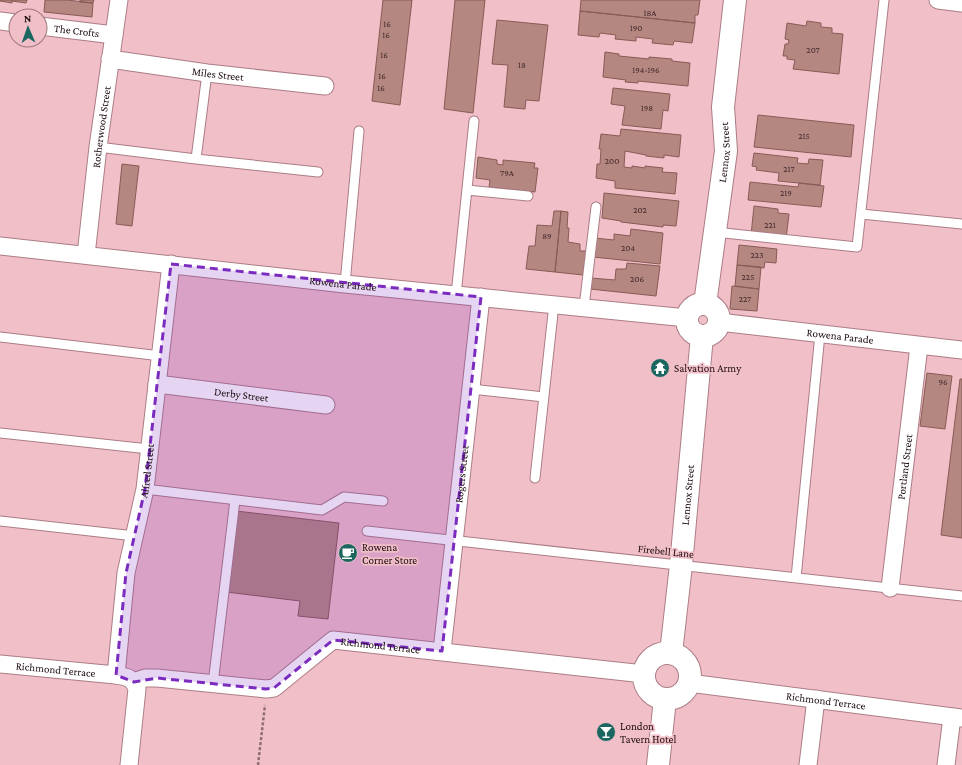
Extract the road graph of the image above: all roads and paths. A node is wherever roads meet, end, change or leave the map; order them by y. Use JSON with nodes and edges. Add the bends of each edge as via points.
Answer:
{"nodes":[{"id":1,"x":119,"y":0,"type":"edge"},
{"id":2,"x":735,"y":0,"type":"edge"},
{"id":3,"x":884,"y":0,"type":"edge"},
{"id":4,"x":938,"y":0,"type":"edge"},
{"id":5,"x":962,"y":3,"type":"edge"},
{"id":6,"x":48,"y":27,"type":"edge"},
{"id":7,"x":114,"y":35,"type":"junction"},
{"id":8,"x":110,"y":59,"type":"junction"},
{"id":9,"x":207,"y":72,"type":"junction"},
{"id":10,"x":325,"y":86,"type":"dead end"},
{"id":11,"x":474,"y":121,"type":"dead end"},
{"id":12,"x":359,"y":131,"type":"dead end"},
{"id":13,"x":98,"y":147,"type":"junction"},
{"id":14,"x":196,"y":159,"type":"junction"},
{"id":15,"x":318,"y":172,"type":"dead end"},
{"id":16,"x":467,"y":190,"type":"junction"},
{"id":17,"x":528,"y":196,"type":"dead end"},
{"id":18,"x":596,"y":207,"type":"dead end"},
{"id":19,"x":861,"y":214,"type":"junction"},
{"id":20,"x":962,"y":224,"type":"edge"},
{"id":21,"x":715,"y":232,"type":"junction"},
{"id":22,"x":0,"y":246,"type":"edge"},
{"id":23,"x":86,"y":254,"type":"junction"},
{"id":24,"x":171,"y":264,"type":"junction"},
{"id":25,"x":345,"y":284,"type":"junction"},
{"id":26,"x":456,"y":295,"type":"junction"},
{"id":27,"x":481,"y":297,"type":"junction"},
{"id":28,"x":554,"y":304,"type":"junction"},
{"id":29,"x":705,"y":304,"type":"junction"},
{"id":30,"x":584,"y":307,"type":"junction"},
{"id":31,"x":687,"y":318,"type":"junction"},
{"id":32,"x":719,"y":322,"type":"junction"},
{"id":33,"x":820,"y":334,"type":"junction"},
{"id":34,"x":702,"y":336,"type":"junction"},
{"id":35,"x":0,"y":337,"type":"edge"},
{"id":36,"x":919,"y":346,"type":"junction"},
{"id":37,"x":962,"y":350,"type":"edge"},
{"id":38,"x":161,"y":356,"type":"junction"},
{"id":39,"x":157,"y":384,"type":"junction"},
{"id":40,"x":471,"y":389,"type":"junction"},
{"id":41,"x":544,"y":397,"type":"junction"},
{"id":42,"x":326,"y":405,"type":"dead end"},
{"id":43,"x":0,"y":433,"type":"edge"},
{"id":44,"x":149,"y":449,"type":"junction"},
{"id":45,"x":535,"y":478,"type":"dead end"},
{"id":46,"x":145,"y":488,"type":"junction"},
{"id":47,"x":235,"y":500,"type":"junction"},
{"id":48,"x":383,"y":501,"type":"dead end"},
{"id":49,"x":0,"y":521,"type":"edge"},
{"id":50,"x":367,"y":531,"type":"dead end"},
{"id":51,"x":135,"y":536,"type":"junction"},
{"id":52,"x":455,"y":540,"type":"junction"},
{"id":53,"x":681,"y":565,"type":"junction"},
{"id":54,"x":796,"y":578,"type":"junction"},
{"id":55,"x":890,"y":588,"type":"junction"},
{"id":56,"x":962,"y":596,"type":"edge"},
{"id":57,"x":442,"y":651,"type":"junction"},
{"id":58,"x":671,"y":654,"type":"junction"},
{"id":59,"x":0,"y":664,"type":"edge"},
{"id":60,"x":644,"y":674,"type":"junction"},
{"id":61,"x":116,"y":675,"type":"junction"},
{"id":62,"x":689,"y":683,"type":"junction"},
{"id":63,"x":213,"y":684,"type":"junction"},
{"id":64,"x":136,"y":686,"type":"junction"},
{"id":65,"x":266,"y":689,"type":"junction"},
{"id":66,"x":665,"y":699,"type":"junction"},
{"id":67,"x":816,"y":699,"type":"junction"},
{"id":68,"x":957,"y":718,"type":"edge"},
{"id":69,"x":129,"y":765,"type":"edge"},
{"id":70,"x":258,"y":765,"type":"edge"},
{"id":71,"x":658,"y":765,"type":"edge"},
{"id":72,"x":808,"y":765,"type":"edge"},
{"id":73,"x":946,"y":765,"type":"edge"}],
"edges":[{"from":1,"to":7,"type":"street","name":"Rotherwood Street"},
{"from":2,"to":21,"type":"street","name":"Lennox Street","via":[[723,107],[726,151]]},
{"from":3,"to":19,"type":"lane"},
{"from":4,"to":5,"type":"street"},
{"from":6,"to":7,"type":"street","name":"The Crofts"},
{"from":7,"to":8,"type":"street","name":"Rotherwood Street"},
{"from":8,"to":9,"type":"street","name":"Miles Street"},
{"from":8,"to":13,"type":"street","name":"Rotherwood Street"},
{"from":9,"to":10,"type":"street","name":"Miles Street"},
{"from":9,"to":14,"type":"lane"},
{"from":11,"to":16,"type":"lane"},
{"from":12,"to":25,"type":"lane"},
{"from":13,"to":14,"type":"lane"},
{"from":13,"to":23,"type":"street","name":"Rotherwood Street"},
{"from":14,"to":15,"type":"lane"},
{"from":16,"to":17,"type":"lane"},
{"from":16,"to":26,"type":"lane"},
{"from":18,"to":30,"type":"lane"},
{"from":19,"to":20,"type":"lane"},
{"from":19,"to":21,"type":"lane","via":[[857,247]]},
{"from":21,"to":29,"type":"street","name":"Lennox Street"},
{"from":22,"to":23,"type":"street","name":"Rowena Parade"},
{"from":23,"to":24,"type":"street","name":"Rowena Parade"},
{"from":24,"to":25,"type":"street","name":"Rowena Parade"},
{"from":24,"to":38,"type":"street","name":"Alfred Street"},
{"from":25,"to":26,"type":"street","name":"Rowena Parade"},
{"from":26,"to":27,"type":"street","name":"Rowena Parade"},
{"from":27,"to":28,"type":"street","name":"Rowena Parade"},
{"from":27,"to":40,"type":"street","name":"Rogers Street"},
{"from":28,"to":30,"type":"street","name":"Rowena Parade"},
{"from":28,"to":41,"type":"lane"},
{"from":29,"to":31,"type":"street","via":[[695,306]]},
{"from":29,"to":32,"type":"street","via":[[717,312]]},
{"from":30,"to":31,"type":"street","name":"Rowena Parade"},
{"from":31,"to":34,"type":"street","via":[[692,332]]},
{"from":32,"to":33,"type":"street","name":"Rowena Parade"},
{"from":32,"to":34,"type":"street","via":[[715,331]]},
{"from":33,"to":36,"type":"street","name":"Rowena Parade"},
{"from":33,"to":54,"type":"lane"},
{"from":34,"to":53,"type":"street","name":"Lennox Street"},
{"from":35,"to":38,"type":"lane"},
{"from":36,"to":37,"type":"street","name":"Rowena Parade"},
{"from":36,"to":55,"type":"street","name":"Portland Street"},
{"from":38,"to":39,"type":"street","name":"Alfred Street"},
{"from":39,"to":42,"type":"street","name":"Derby Street"},
{"from":39,"to":44,"type":"street","name":"Alfred Street"},
{"from":40,"to":41,"type":"lane"},
{"from":40,"to":52,"type":"street","name":"Rogers Street"},
{"from":41,"to":45,"type":"lane"},
{"from":43,"to":44,"type":"lane"},
{"from":44,"to":46,"type":"street","name":"Alfred Street"},
{"from":46,"to":47,"type":"lane"},
{"from":46,"to":51,"type":"street","name":"Alfred Street"},
{"from":47,"to":48,"type":"lane","via":[[322,510],[344,497]]},
{"from":47,"to":63,"type":"lane"},
{"from":49,"to":51,"type":"lane"},
{"from":50,"to":52,"type":"lane","name":"Firebell Lane"},
{"from":51,"to":61,"type":"street","name":"Alfred Street","via":[[126,573]]},
{"from":52,"to":53,"type":"lane","name":"Firebell Lane"},
{"from":52,"to":57,"type":"street","name":"Rogers Street"},
{"from":53,"to":54,"type":"lane","name":"Firebell Lane"},
{"from":53,"to":58,"type":"street","name":"Lennox Street"},
{"from":54,"to":55,"type":"lane","name":"Firebell Lane"},
{"from":55,"to":56,"type":"lane","name":"Firebell Lane"},
{"from":57,"to":60,"type":"street","name":"Richmond Terrace"},
{"from":57,"to":65,"type":"street","name":"Richmond Terrace","via":[[333,640],[274,688]]},
{"from":58,"to":60,"type":"street","via":[[656,656],[646,667]]},
{"from":58,"to":62,"type":"street","via":[[677,655],[687,664],[691,676]]},
{"from":59,"to":61,"type":"street","name":"Richmond Terrace"},
{"from":60,"to":66,"type":"street","via":[[647,688],[652,694]]},
{"from":61,"to":64,"type":"street","name":"Richmond Terrace","via":[[128,677]]},
{"from":62,"to":66,"type":"street","via":[[686,691],[680,696]]},
{"from":62,"to":67,"type":"street","name":"Richmond Terrace"},
{"from":63,"to":64,"type":"street","via":[[146,678]]},
{"from":63,"to":65,"type":"street"},
{"from":64,"to":69,"type":"street"},
{"from":65,"to":70,"type":"path"},
{"from":66,"to":71,"type":"street"},
{"from":67,"to":68,"type":"street","name":"Richmond Terrace"},
{"from":67,"to":72,"type":"street"},
{"from":68,"to":73,"type":"street"}]}
